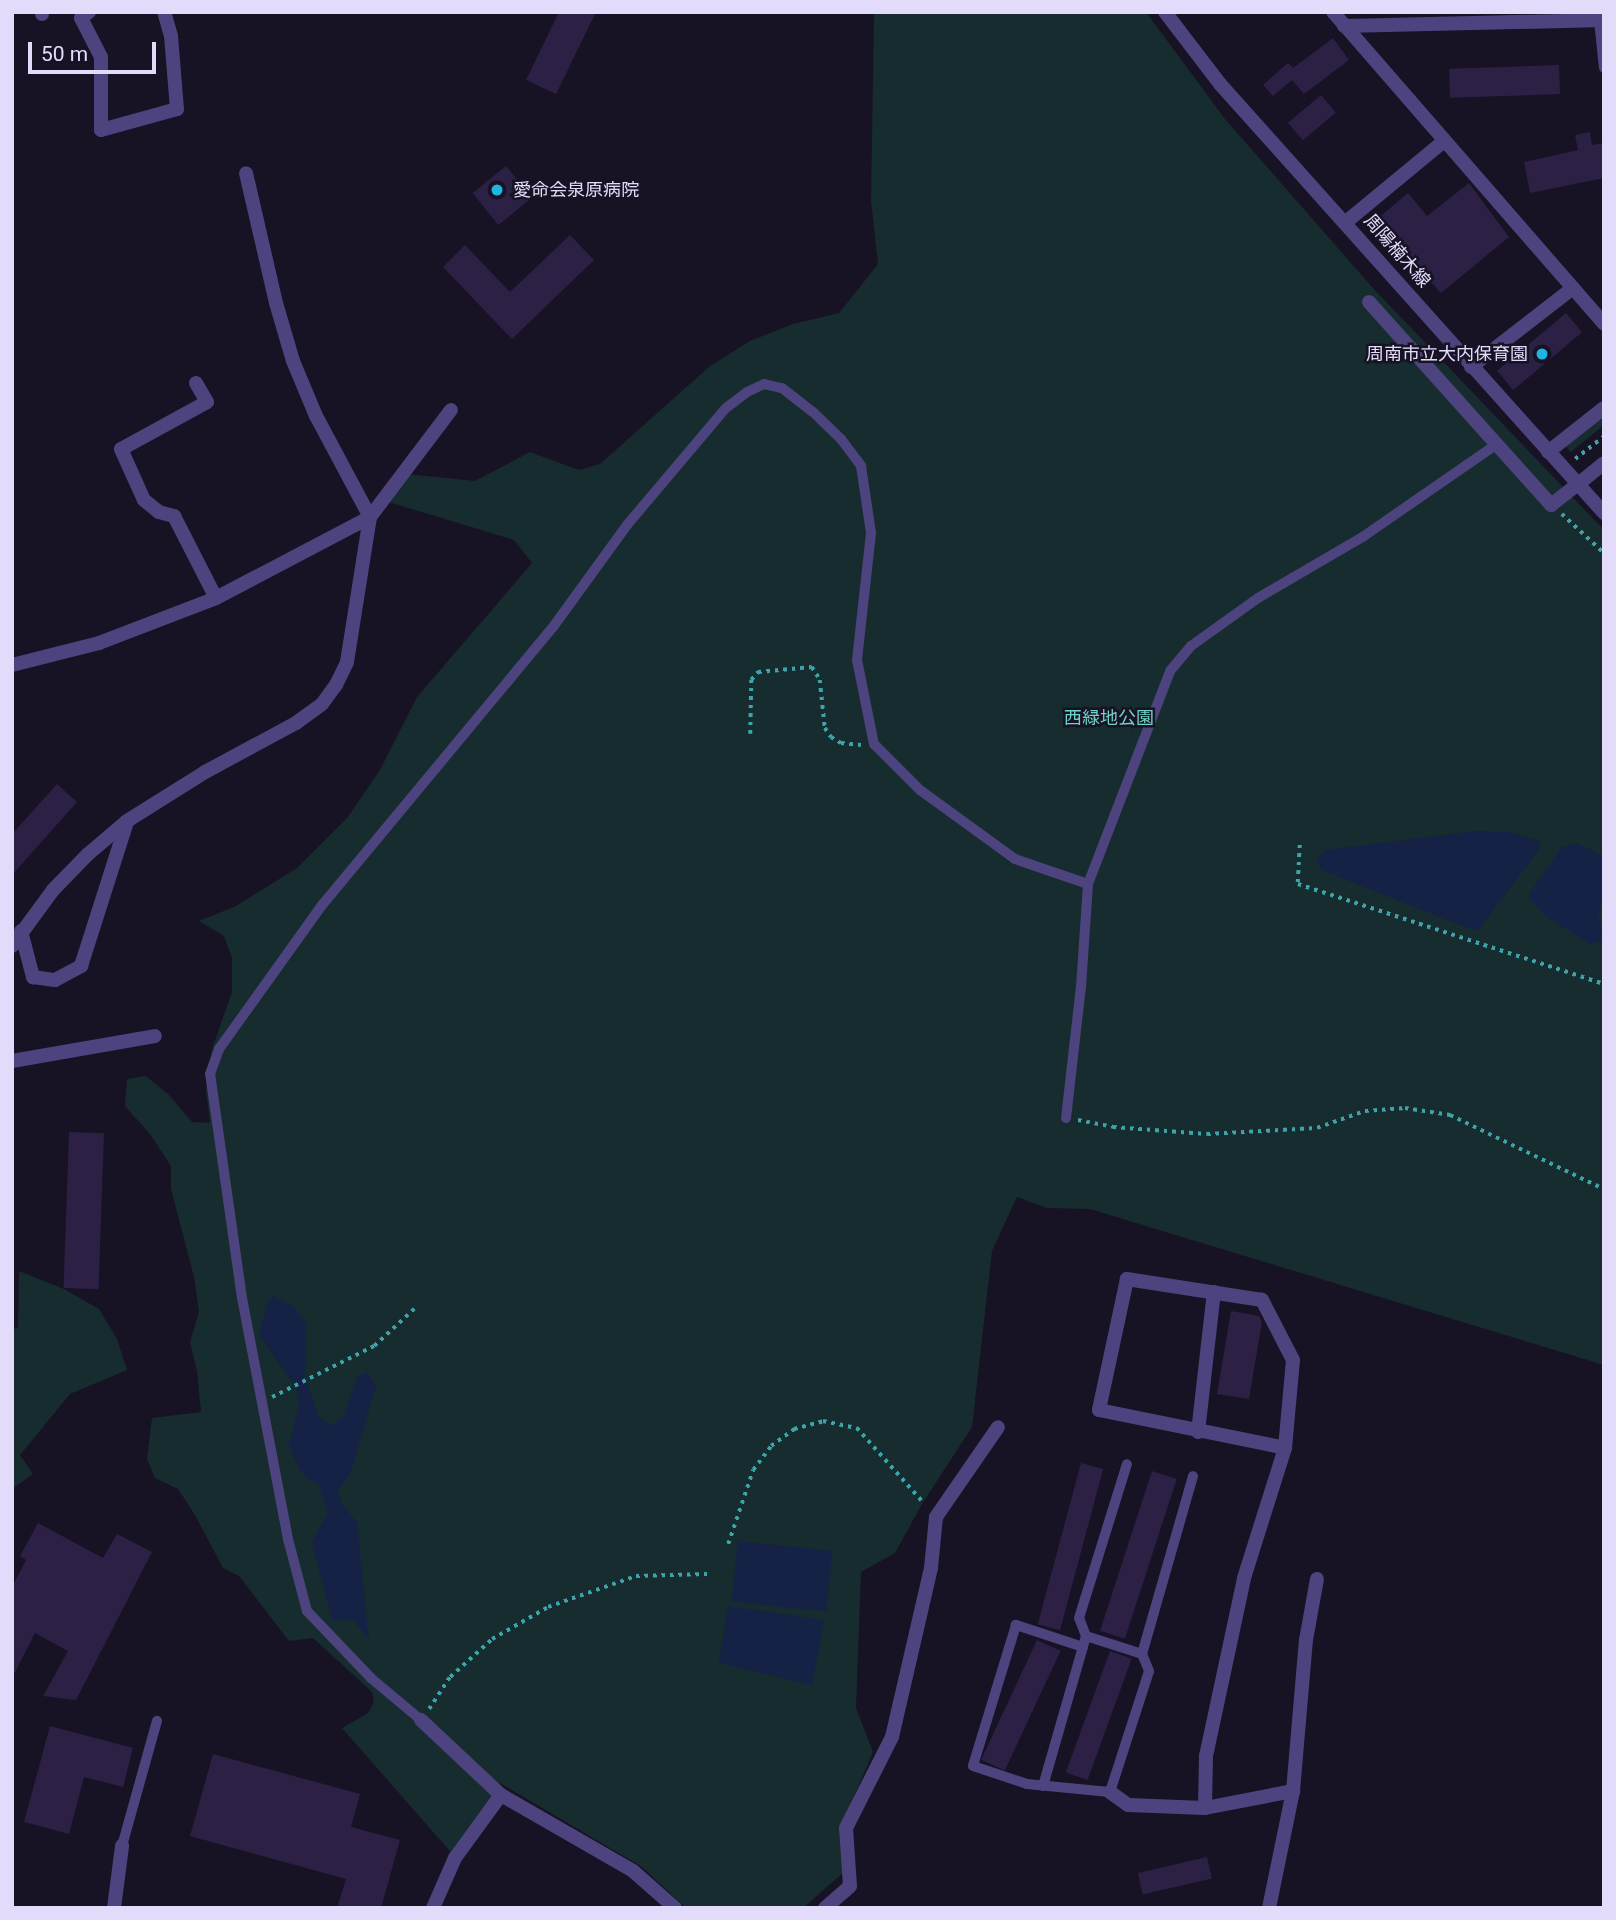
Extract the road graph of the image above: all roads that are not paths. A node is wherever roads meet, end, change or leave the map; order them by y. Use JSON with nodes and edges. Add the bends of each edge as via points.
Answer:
{"nodes":[{"id":1,"x":89,"y":12,"type":"edge"},
{"id":2,"x":164,"y":12,"type":"edge"},
{"id":3,"x":1165,"y":12,"type":"edge"},
{"id":4,"x":1333,"y":12,"type":"edge"},
{"id":5,"x":1601,"y":20,"type":"edge"},
{"id":6,"x":1344,"y":26,"type":"junction"},
{"id":7,"x":1604,"y":68,"type":"edge"},
{"id":8,"x":1444,"y":141,"type":"junction"},
{"id":9,"x":246,"y":173,"type":"dead end"},
{"id":10,"x":1346,"y":222,"type":"junction"},
{"id":11,"x":1573,"y":288,"type":"junction"},
{"id":12,"x":1369,"y":302,"type":"dead end"},
{"id":13,"x":1604,"y":324,"type":"edge"},
{"id":14,"x":1471,"y":367,"type":"junction"},
{"id":15,"x":196,"y":383,"type":"dead end"},
{"id":16,"x":1604,"y":408,"type":"edge"},
{"id":17,"x":451,"y":410,"type":"dead end"},
{"id":18,"x":1497,"y":444,"type":"junction"},
{"id":19,"x":1548,"y":452,"type":"junction"},
{"id":20,"x":1604,"y":463,"type":"edge"},
{"id":21,"x":1577,"y":485,"type":"junction"},
{"id":22,"x":1604,"y":513,"type":"edge"},
{"id":23,"x":370,"y":517,"type":"junction"},
{"id":24,"x":216,"y":598,"type":"junction"},
{"id":25,"x":12,"y":665,"type":"edge"},
{"id":26,"x":127,"y":821,"type":"junction"},
{"id":27,"x":1088,"y":884,"type":"junction"},
{"id":28,"x":21,"y":930,"type":"junction"},
{"id":29,"x":12,"y":946,"type":"edge"},
{"id":30,"x":155,"y":1036,"type":"dead end"},
{"id":31,"x":12,"y":1061,"type":"edge"},
{"id":32,"x":1066,"y":1118,"type":"road end"},
{"id":33,"x":1214,"y":1292,"type":"junction"},
{"id":34,"x":998,"y":1427,"type":"dead end"},
{"id":35,"x":1198,"y":1432,"type":"junction"},
{"id":36,"x":1285,"y":1448,"type":"junction"},
{"id":37,"x":1127,"y":1464,"type":"dead end"},
{"id":38,"x":1194,"y":1476,"type":"dead end"},
{"id":39,"x":1317,"y":1579,"type":"dead end"},
{"id":40,"x":1086,"y":1636,"type":"junction"},
{"id":41,"x":1083,"y":1647,"type":"junction"},
{"id":42,"x":1143,"y":1654,"type":"junction"},
{"id":43,"x":421,"y":1720,"type":"joint"},
{"id":44,"x":157,"y":1721,"type":"dead end"},
{"id":45,"x":1043,"y":1786,"type":"junction"},
{"id":46,"x":1293,"y":1791,"type":"junction"},
{"id":47,"x":1110,"y":1792,"type":"junction"},
{"id":48,"x":501,"y":1795,"type":"junction"},
{"id":49,"x":1205,"y":1808,"type":"junction"},
{"id":50,"x":122,"y":1846,"type":"joint"},
{"id":51,"x":114,"y":1908,"type":"edge"},
{"id":52,"x":433,"y":1908,"type":"edge"},
{"id":53,"x":674,"y":1908,"type":"edge"},
{"id":54,"x":825,"y":1908,"type":"edge"},
{"id":55,"x":1269,"y":1908,"type":"edge"}],
"edges":[{"from":1,"to":2,"type":"street","via":[[81,18],[101,57],[101,130],[177,109],[171,36]]},
{"from":3,"to":10,"type":"street","name":"周陽楠木線","via":[[1205,67]]},
{"from":4,"to":6,"type":"street"},
{"from":5,"to":6,"type":"street"},
{"from":5,"to":7,"type":"lane"},
{"from":6,"to":8,"type":"street"},
{"from":8,"to":10,"type":"street"},
{"from":8,"to":11,"type":"street"},
{"from":9,"to":23,"type":"street","via":[[293,361]]},
{"from":10,"to":14,"type":"street","name":"周陽楠木線"},
{"from":11,"to":13,"type":"street"},
{"from":11,"to":14,"type":"street"},
{"from":12,"to":18,"type":"street"},
{"from":14,"to":19,"type":"street","name":"周陽楠木線"},
{"from":15,"to":24,"type":"street","via":[[207,402],[121,449],[144,500],[159,512],[174,516]]},
{"from":16,"to":19,"type":"street"},
{"from":17,"to":23,"type":"street"},
{"from":18,"to":21,"type":"street","via":[[1550,503]]},
{"from":18,"to":27,"type":"lane","via":[[1364,536],[1258,598],[1191,646],[1170,671]]},
{"from":19,"to":21,"type":"street","name":"周陽楠木線"},
{"from":20,"to":21,"type":"street"},
{"from":21,"to":22,"type":"street","name":"周陽楠木線"},
{"from":23,"to":24,"type":"street"},
{"from":23,"to":26,"type":"street","via":[[347,662],[322,704]]},
{"from":24,"to":25,"type":"street","via":[[99,643]]},
{"from":26,"to":28,"type":"street","via":[[87,855]]},
{"from":26,"to":28,"type":"street","via":[[81,966],[55,980],[33,977]]},
{"from":27,"to":32,"type":"lane"},
{"from":27,"to":43,"type":"lane","via":[[1014,859],[920,790],[874,744],[857,660],[871,533],[860,466],[841,439],[782,388],[764,384],[726,408],[627,525],[553,627],[323,904],[219,1049],[210,1074],[242,1298],[288,1539],[307,1611],[371,1678]]},
{"from":28,"to":29,"type":"street"},
{"from":30,"to":31,"type":"street"},
{"from":33,"to":35,"type":"street"},
{"from":33,"to":35,"type":"street","via":[[1127,1279],[1099,1410]]},
{"from":33,"to":36,"type":"street","via":[[1262,1300],[1293,1360]]},
{"from":34,"to":54,"type":"street","via":[[936,1517],[931,1569],[892,1737],[846,1828],[850,1886]]},
{"from":35,"to":36,"type":"street"},
{"from":36,"to":49,"type":"street","via":[[1244,1578],[1206,1756]]},
{"from":37,"to":40,"type":"lane","via":[[1079,1618]]},
{"from":38,"to":42,"type":"lane"},
{"from":39,"to":46,"type":"street","via":[[1306,1640]]},
{"from":40,"to":41,"type":"lane"},
{"from":40,"to":42,"type":"lane"},
{"from":41,"to":45,"type":"lane"},
{"from":41,"to":45,"type":"lane","via":[[1016,1625],[973,1766]]},
{"from":42,"to":47,"type":"lane","via":[[1149,1671]]},
{"from":43,"to":48,"type":"street"},
{"from":44,"to":50,"type":"lane"},
{"from":45,"to":47,"type":"lane"},
{"from":46,"to":49,"type":"street"},
{"from":46,"to":55,"type":"street"},
{"from":47,"to":49,"type":"street","via":[[1128,1805]]},
{"from":48,"to":52,"type":"street","via":[[456,1858]]},
{"from":48,"to":53,"type":"street","via":[[632,1871]]},
{"from":50,"to":51,"type":"street"}]}
